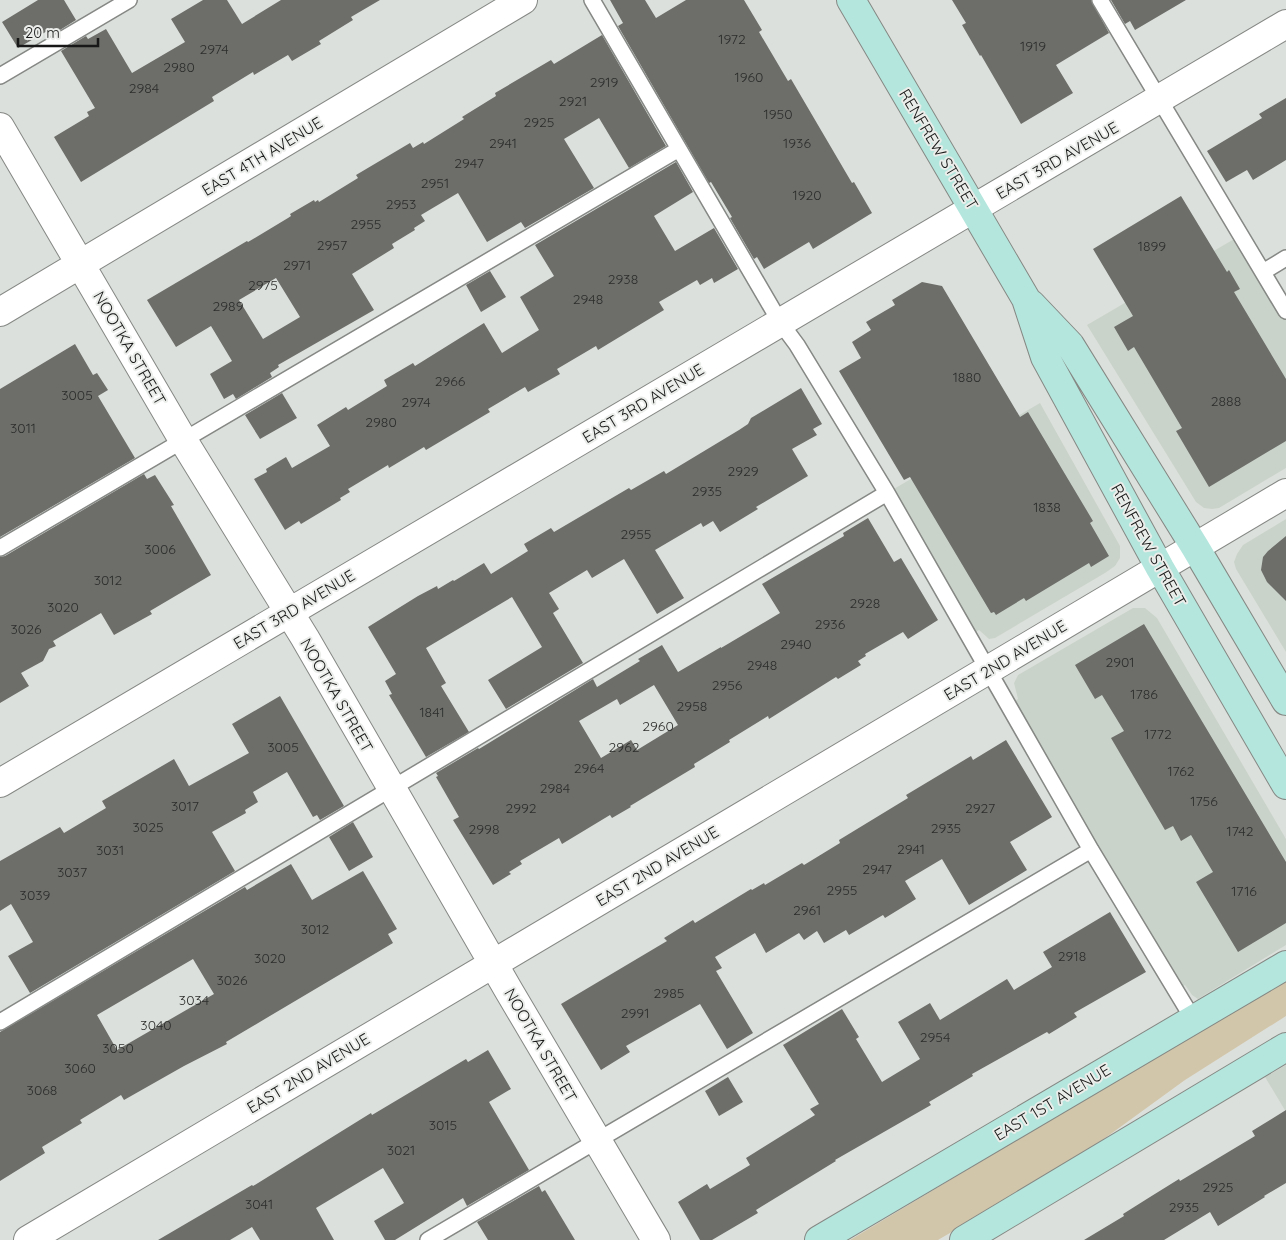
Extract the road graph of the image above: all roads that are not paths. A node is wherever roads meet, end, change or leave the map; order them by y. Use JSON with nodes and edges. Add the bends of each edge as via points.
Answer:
{"nodes":[{"id":1,"x":129,"y":0,"type":"edge"},
{"id":2,"x":523,"y":0,"type":"edge"},
{"id":3,"x":592,"y":0,"type":"edge"},
{"id":4,"x":851,"y":0,"type":"edge"},
{"id":5,"x":1100,"y":0,"type":"edge"},
{"id":6,"x":1286,"y":24,"type":"edge"},
{"id":7,"x":0,"y":76,"type":"edge"},
{"id":8,"x":1160,"y":99,"type":"junction"},
{"id":9,"x":0,"y":126,"type":"edge"},
{"id":10,"x":679,"y":149,"type":"junction"},
{"id":11,"x":974,"y":208,"type":"junction"},
{"id":12,"x":1286,"y":258,"type":"edge"},
{"id":13,"x":81,"y":264,"type":"junction"},
{"id":14,"x":1263,"y":272,"type":"junction"},
{"id":15,"x":1026,"y":299,"type":"junction"},
{"id":16,"x":1286,"y":311,"type":"edge"},
{"id":17,"x":0,"y":312,"type":"edge"},
{"id":18,"x":780,"y":322,"type":"junction"},
{"id":19,"x":184,"y":440,"type":"junction"},
{"id":20,"x":887,"y":493,"type":"junction"},
{"id":21,"x":1286,"y":493,"type":"edge"},
{"id":22,"x":1195,"y":546,"type":"junction"},
{"id":23,"x":0,"y":548,"type":"edge"},
{"id":24,"x":1160,"y":568,"type":"junction"},
{"id":25,"x":289,"y":612,"type":"junction"},
{"id":26,"x":989,"y":670,"type":"junction"},
{"id":27,"x":1286,"y":701,"type":"edge"},
{"id":28,"x":0,"y":783,"type":"edge"},
{"id":29,"x":1286,"y":785,"type":"edge"},
{"id":30,"x":391,"y":790,"type":"junction"},
{"id":31,"x":1091,"y":850,"type":"junction"},
{"id":32,"x":493,"y":964,"type":"junction"},
{"id":33,"x":1286,"y":965,"type":"edge"},
{"id":34,"x":1193,"y":1018,"type":"junction"},
{"id":35,"x":0,"y":1022,"type":"edge"},
{"id":36,"x":1286,"y":1047,"type":"edge"},
{"id":37,"x":596,"y":1140,"type":"junction"},
{"id":38,"x":28,"y":1240,"type":"edge"},
{"id":39,"x":428,"y":1240,"type":"edge"},
{"id":40,"x":656,"y":1240,"type":"edge"},
{"id":41,"x":819,"y":1240,"type":"edge"},
{"id":42,"x":964,"y":1240,"type":"edge"}],
"edges":[{"from":1,"to":7,"type":"lane"},
{"from":2,"to":13,"type":"street","name":"EAST 4TH AVENUE"},
{"from":3,"to":10,"type":"lane"},
{"from":4,"to":11,"type":"street","name":"RENFREW STREET"},
{"from":5,"to":8,"type":"lane"},
{"from":6,"to":8,"type":"street","name":"EAST 3RD AVENUE"},
{"from":8,"to":11,"type":"street","name":"EAST 3RD AVENUE"},
{"from":8,"to":14,"type":"lane"},
{"from":9,"to":13,"type":"street","name":"NOOTKA STREET"},
{"from":10,"to":18,"type":"lane"},
{"from":10,"to":19,"type":"lane"},
{"from":11,"to":15,"type":"street","name":"RENFREW STREET"},
{"from":11,"to":18,"type":"street","name":"EAST 3RD AVENUE"},
{"from":12,"to":14,"type":"lane"},
{"from":13,"to":17,"type":"street","name":"EAST 4TH AVENUE"},
{"from":13,"to":19,"type":"street","name":"NOOTKA STREET"},
{"from":14,"to":16,"type":"lane"},
{"from":15,"to":22,"type":"street","name":"RENFREW STREET","via":[[1070,345]]},
{"from":15,"to":24,"type":"street","name":"RENFREW STREET","via":[[1045,357]]},
{"from":18,"to":20,"type":"lane","via":[[797,344]]},
{"from":18,"to":25,"type":"street","name":"EAST 3RD AVENUE"},
{"from":19,"to":23,"type":"lane"},
{"from":19,"to":25,"type":"street","name":"NOOTKA STREET"},
{"from":20,"to":26,"type":"lane"},
{"from":20,"to":30,"type":"lane"},
{"from":21,"to":22,"type":"street","name":"EAST 2ND AVENUE"},
{"from":22,"to":24,"type":"street","name":"EAST 2ND AVENUE"},
{"from":22,"to":27,"type":"street","name":"RENFREW STREET"},
{"from":24,"to":26,"type":"street","name":"EAST 2ND AVENUE"},
{"from":24,"to":29,"type":"street","name":"RENFREW STREET"},
{"from":25,"to":28,"type":"street","name":"EAST 3RD AVENUE"},
{"from":25,"to":30,"type":"street","name":"NOOTKA STREET"},
{"from":26,"to":31,"type":"lane"},
{"from":26,"to":32,"type":"street","name":"EAST 2ND AVENUE"},
{"from":30,"to":32,"type":"street","name":"NOOTKA STREET"},
{"from":30,"to":35,"type":"lane"},
{"from":31,"to":34,"type":"lane"},
{"from":31,"to":37,"type":"lane"},
{"from":32,"to":37,"type":"street","name":"NOOTKA STREET"},
{"from":32,"to":38,"type":"street","name":"EAST 2ND AVENUE"},
{"from":33,"to":34,"type":"street","name":"EAST 1ST AVENUE"},
{"from":34,"to":41,"type":"street","name":"EAST 1ST AVENUE"},
{"from":36,"to":42,"type":"street"},
{"from":37,"to":39,"type":"lane"},
{"from":37,"to":40,"type":"street","name":"NOOTKA STREET"}]}
